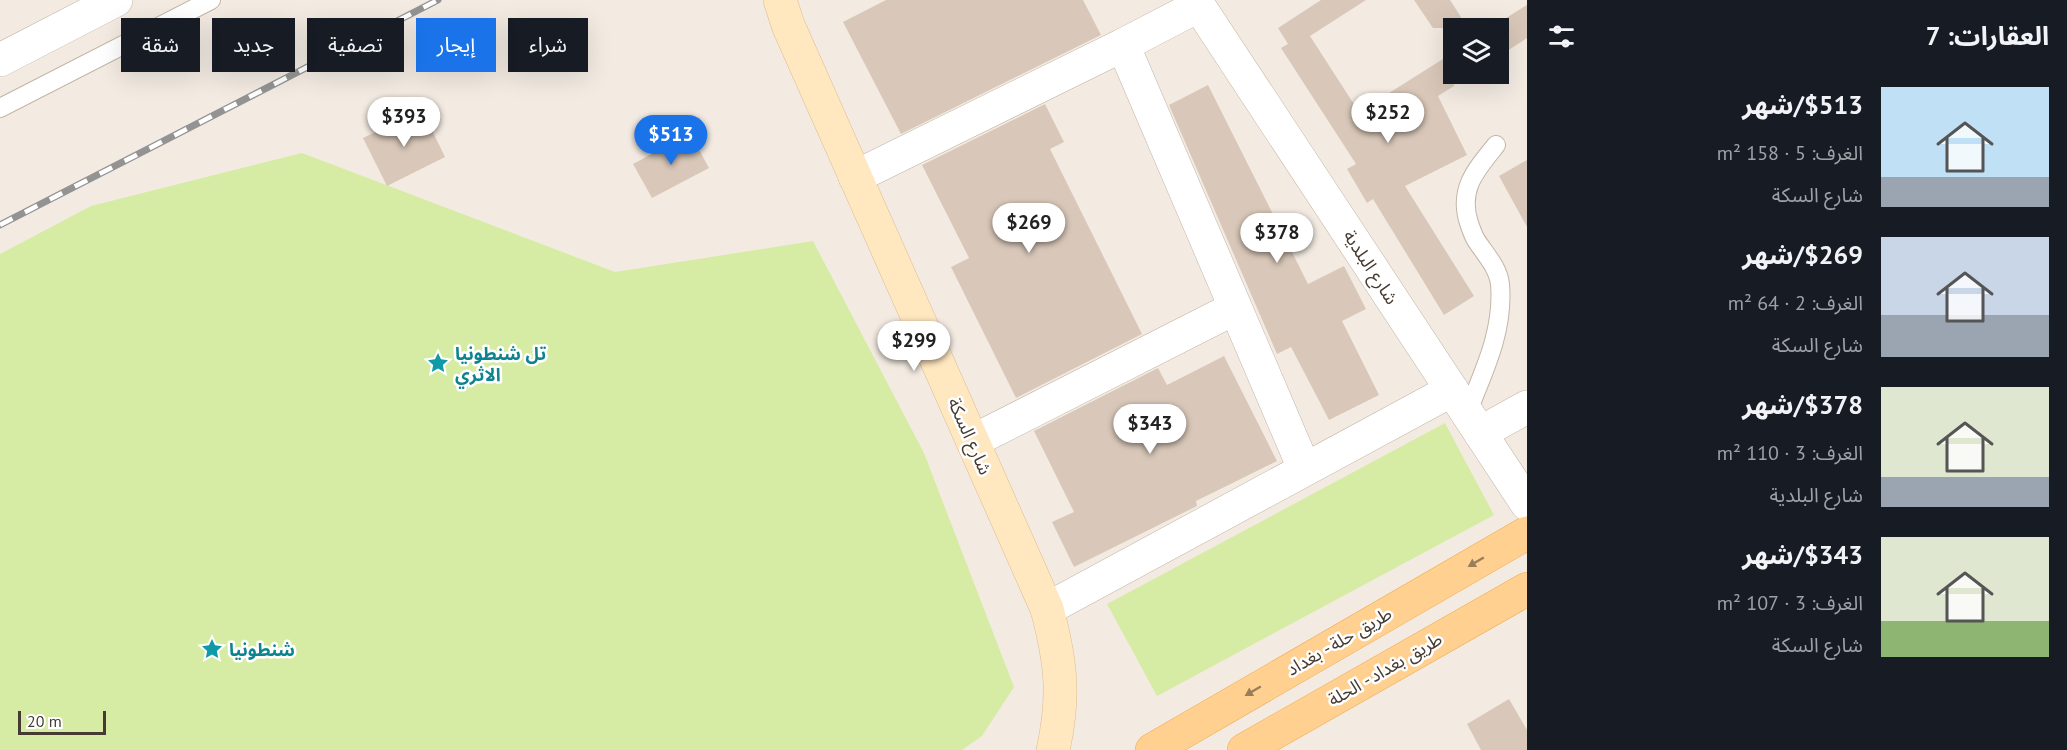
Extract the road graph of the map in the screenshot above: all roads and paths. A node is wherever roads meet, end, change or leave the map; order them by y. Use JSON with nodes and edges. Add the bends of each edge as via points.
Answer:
{"nodes":[{"id":1,"x":116,"y":0,"type":"edge"},
{"id":2,"x":211,"y":0,"type":"edge"},
{"id":3,"x":780,"y":0,"type":"edge"},
{"id":4,"x":1197,"y":3,"type":"edge"},
{"id":5,"x":1123,"y":45,"type":"junction"},
{"id":6,"x":0,"y":60,"type":"edge"},
{"id":7,"x":0,"y":108,"type":"edge"},
{"id":8,"x":1496,"y":145,"type":"dead end"},
{"id":9,"x":855,"y":177,"type":"junction"},
{"id":10,"x":1235,"y":308,"type":"junction"},
{"id":11,"x":1527,"y":407,"type":"edge"},
{"id":12,"x":1466,"y":412,"type":"junction"},
{"id":13,"x":973,"y":441,"type":"junction"},
{"id":14,"x":1304,"y":468,"type":"junction"},
{"id":15,"x":1527,"y":504,"type":"edge"},
{"id":16,"x":1527,"y":533,"type":"edge"},
{"id":17,"x":1527,"y":589,"type":"edge"},
{"id":18,"x":1047,"y":609,"type":"junction"},
{"id":19,"x":1053,"y":750,"type":"edge"},
{"id":20,"x":1152,"y":750,"type":"edge"},
{"id":21,"x":1244,"y":750,"type":"edge"}],
"edges":[{"from":1,"to":6,"type":"street"},
{"from":2,"to":7,"type":"lane"},
{"from":3,"to":9,"type":"street","name":"شارع السكة"},
{"from":4,"to":5,"type":"street"},
{"from":4,"to":12,"type":"street","name":"شارع البلدية"},
{"from":5,"to":9,"type":"street"},
{"from":5,"to":10,"type":"street"},
{"from":8,"to":12,"type":"lane","via":[[1477,169],[1466,192],[1465,211],[1475,239],[1489,257],[1500,282],[1500,315],[1493,347]]},
{"from":9,"to":13,"type":"street","name":"شارع السكة"},
{"from":10,"to":13,"type":"street"},
{"from":10,"to":14,"type":"street"},
{"from":11,"to":12,"type":"street"},
{"from":12,"to":14,"type":"street"},
{"from":12,"to":15,"type":"street","name":"شارع البلدية"},
{"from":13,"to":18,"type":"street","name":"شارع السكة"},
{"from":14,"to":18,"type":"street"},
{"from":16,"to":20,"type":"main road","name":"طريق حلة - بغداد","one_way":true},
{"from":17,"to":21,"type":"main road","name":"طريق بغداد - الحلة"},
{"from":18,"to":19,"type":"street","name":"شارع السكة","via":[[1058,648],[1061,688]]}]}
